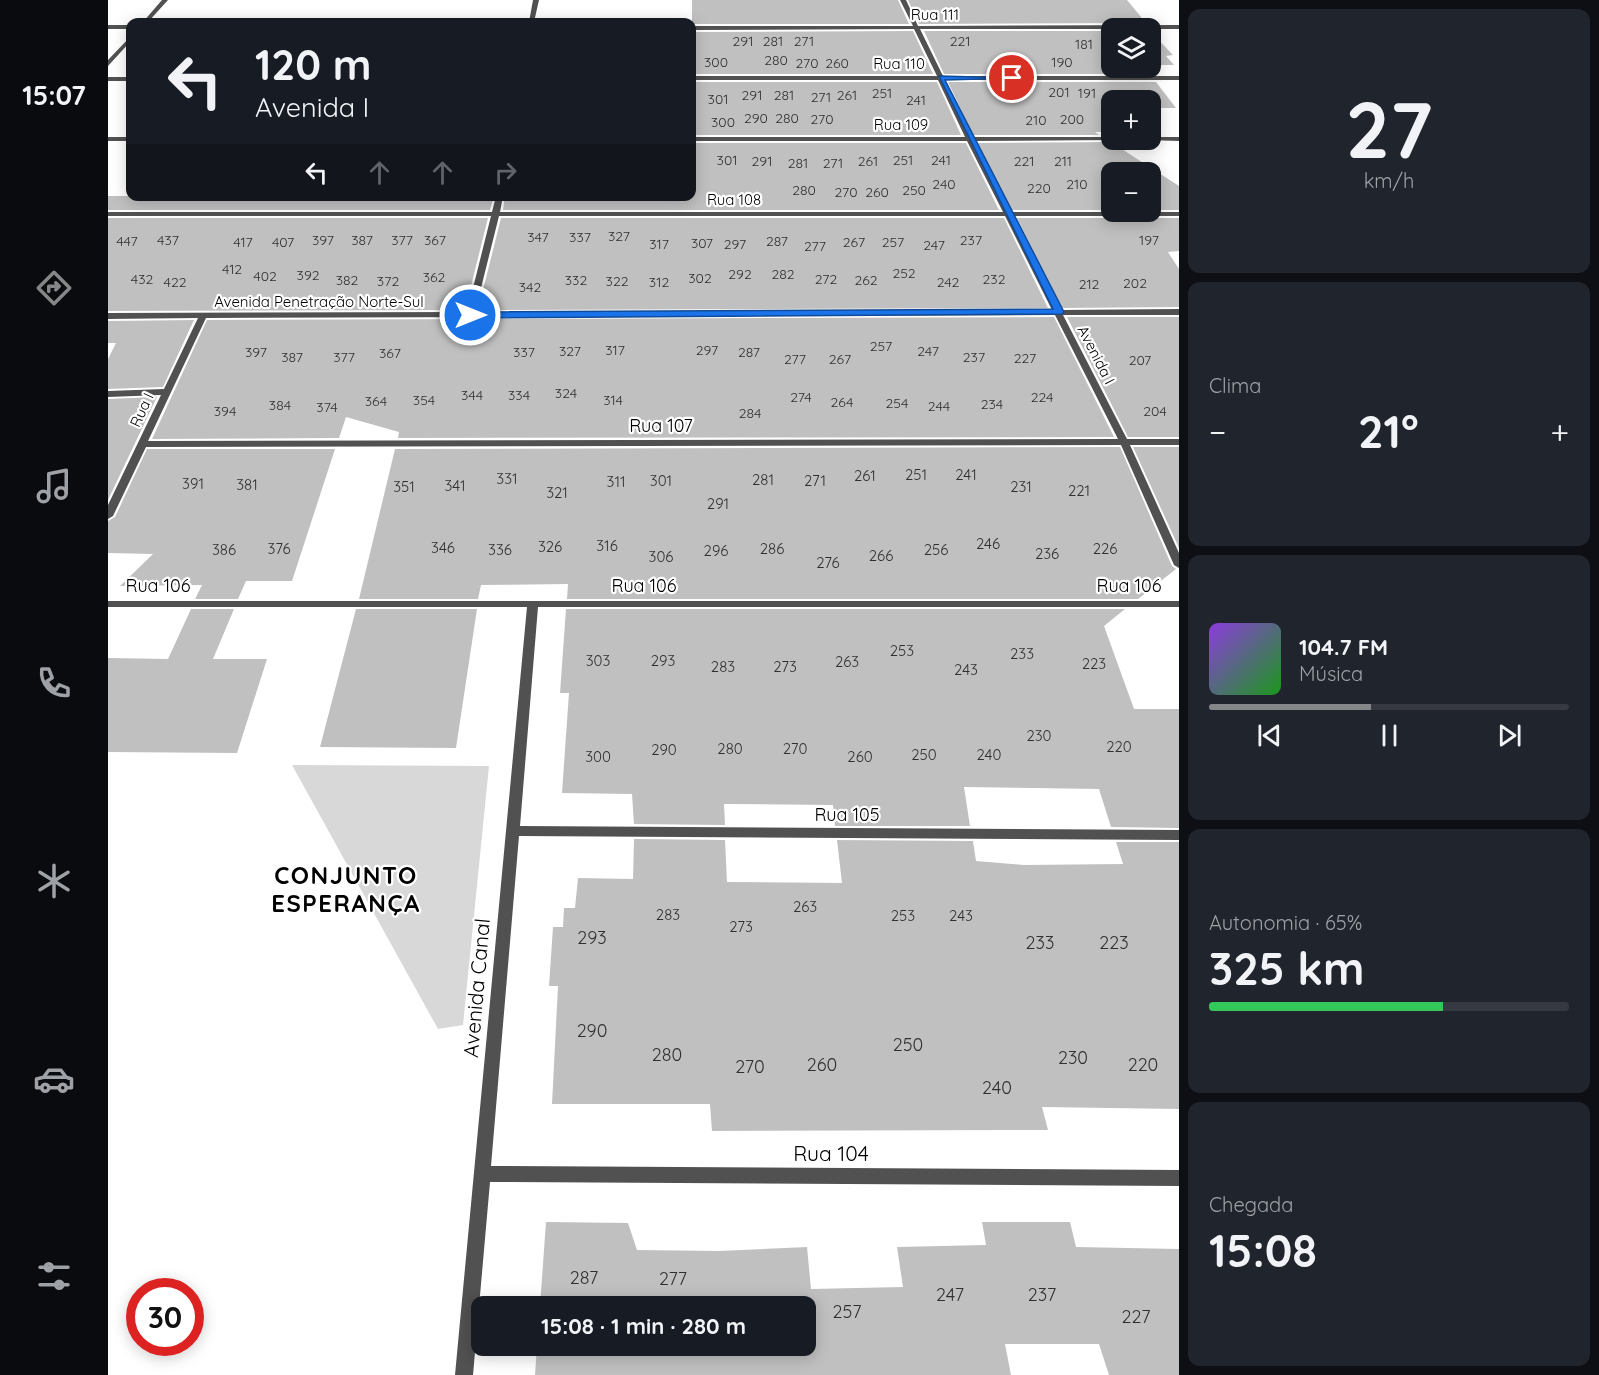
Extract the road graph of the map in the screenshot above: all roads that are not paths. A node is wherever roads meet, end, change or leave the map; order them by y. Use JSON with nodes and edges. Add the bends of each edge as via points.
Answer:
{"nodes":[{"id":1,"x":165,"y":0,"type":"edge"},
{"id":2,"x":536,"y":0,"type":"edge"},
{"id":3,"x":903,"y":0,"type":"edge"},
{"id":4,"x":149,"y":18,"type":"edge"},
{"id":5,"x":532,"y":18,"type":"edge"},
{"id":6,"x":108,"y":27,"type":"edge"},
{"id":7,"x":126,"y":27,"type":"edge"},
{"id":8,"x":914,"y":27,"type":"junction"},
{"id":9,"x":1179,"y":27,"type":"edge"},
{"id":10,"x":696,"y":28,"type":"edge"},
{"id":11,"x":126,"y":44,"type":"edge"},
{"id":12,"x":108,"y":64,"type":"edge"},
{"id":13,"x":696,"y":78,"type":"edge"},
{"id":14,"x":941,"y":78,"type":"junction"},
{"id":15,"x":1179,"y":78,"type":"edge"},
{"id":16,"x":108,"y":79,"type":"edge"},
{"id":17,"x":126,"y":79,"type":"edge"},
{"id":18,"x":108,"y":139,"type":"edge"},
{"id":19,"x":126,"y":139,"type":"edge"},
{"id":20,"x":696,"y":139,"type":"edge"},
{"id":21,"x":970,"y":139,"type":"junction"},
{"id":22,"x":1101,"y":139,"type":"edge"},
{"id":23,"x":1161,"y":139,"type":"edge"},
{"id":24,"x":1179,"y":140,"type":"edge"},
{"id":25,"x":499,"y":201,"type":"edge"},
{"id":26,"x":108,"y":214,"type":"edge"},
{"id":27,"x":497,"y":214,"type":"junction"},
{"id":28,"x":1009,"y":214,"type":"junction"},
{"id":29,"x":1179,"y":214,"type":"edge"},
{"id":30,"x":1059,"y":312,"type":"junction"},
{"id":31,"x":1179,"y":312,"type":"edge"},
{"id":32,"x":470,"y":315,"type":"junction"},
{"id":33,"x":108,"y":316,"type":"edge"},
{"id":34,"x":203,"y":316,"type":"junction"},
{"id":35,"x":168,"y":392,"type":"junction"},
{"id":36,"x":108,"y":394,"type":"edge"},
{"id":37,"x":1124,"y":442,"type":"junction"},
{"id":38,"x":1179,"y":442,"type":"edge"},
{"id":39,"x":143,"y":444,"type":"junction"},
{"id":40,"x":108,"y":516,"type":"edge"},
{"id":41,"x":1179,"y":565,"type":"edge"},
{"id":42,"x":108,"y":604,"type":"edge"},
{"id":43,"x":533,"y":604,"type":"junction"},
{"id":44,"x":1179,"y":604,"type":"edge"},
{"id":45,"x":514,"y":831,"type":"junction"},
{"id":46,"x":1179,"y":835,"type":"edge"},
{"id":47,"x":483,"y":1174,"type":"junction"},
{"id":48,"x":1179,"y":1178,"type":"edge"},
{"id":49,"x":464,"y":1375,"type":"edge"}],
"edges":[{"from":1,"to":4,"type":"street"},
{"from":2,"to":5,"type":"street"},
{"from":3,"to":8,"type":"street","name":"Avenida I"},
{"from":6,"to":7,"type":"street"},
{"from":8,"to":9,"type":"street","name":"Rua 111"},
{"from":8,"to":10,"type":"street","name":"Rua 111"},
{"from":8,"to":14,"type":"street","name":"Avenida I"},
{"from":11,"to":12,"type":"street"},
{"from":13,"to":14,"type":"street","name":"Rua 110"},
{"from":14,"to":15,"type":"street","name":"Rua 110"},
{"from":14,"to":21,"type":"street","name":"Avenida I"},
{"from":16,"to":17,"type":"street"},
{"from":18,"to":19,"type":"street"},
{"from":20,"to":21,"type":"street","name":"Rua 109"},
{"from":21,"to":22,"type":"street","name":"Rua 109"},
{"from":21,"to":28,"type":"street","name":"Avenida I"},
{"from":23,"to":24,"type":"street"},
{"from":25,"to":27,"type":"street"},
{"from":26,"to":27,"type":"street","name":"Rua 108"},
{"from":27,"to":28,"type":"street","name":"Rua 108"},
{"from":27,"to":32,"type":"street"},
{"from":28,"to":29,"type":"street","name":"Rua 108"},
{"from":28,"to":30,"type":"street","name":"Avenida I"},
{"from":30,"to":31,"type":"street","name":"Avenida Penetração Norte-Sul"},
{"from":30,"to":32,"type":"street","name":"Avenida Penetração Norte-Sul"},
{"from":30,"to":37,"type":"street","name":"Avenida I"},
{"from":32,"to":34,"type":"street","name":"Avenida Penetração Norte-Sul"},
{"from":33,"to":34,"type":"street","name":"Avenida Penetração Norte-Sul"},
{"from":34,"to":35,"type":"street","name":"Rua I"},
{"from":35,"to":36,"type":"street"},
{"from":35,"to":39,"type":"street","name":"Rua I"},
{"from":37,"to":38,"type":"street","name":"Rua 107"},
{"from":37,"to":39,"type":"street","name":"Rua 107"},
{"from":37,"to":41,"type":"street","name":"Avenida I"},
{"from":39,"to":40,"type":"street","name":"Rua I"},
{"from":42,"to":43,"type":"street","name":"Rua 106"},
{"from":43,"to":44,"type":"street","name":"Rua 106"},
{"from":43,"to":45,"type":"street","name":"Avenida Canal"},
{"from":45,"to":46,"type":"street","name":"Rua 105"},
{"from":45,"to":47,"type":"street","name":"Avenida Canal"},
{"from":47,"to":48,"type":"street","name":"Rua 104"},
{"from":47,"to":49,"type":"street","name":"Avenida Canal"}]}
